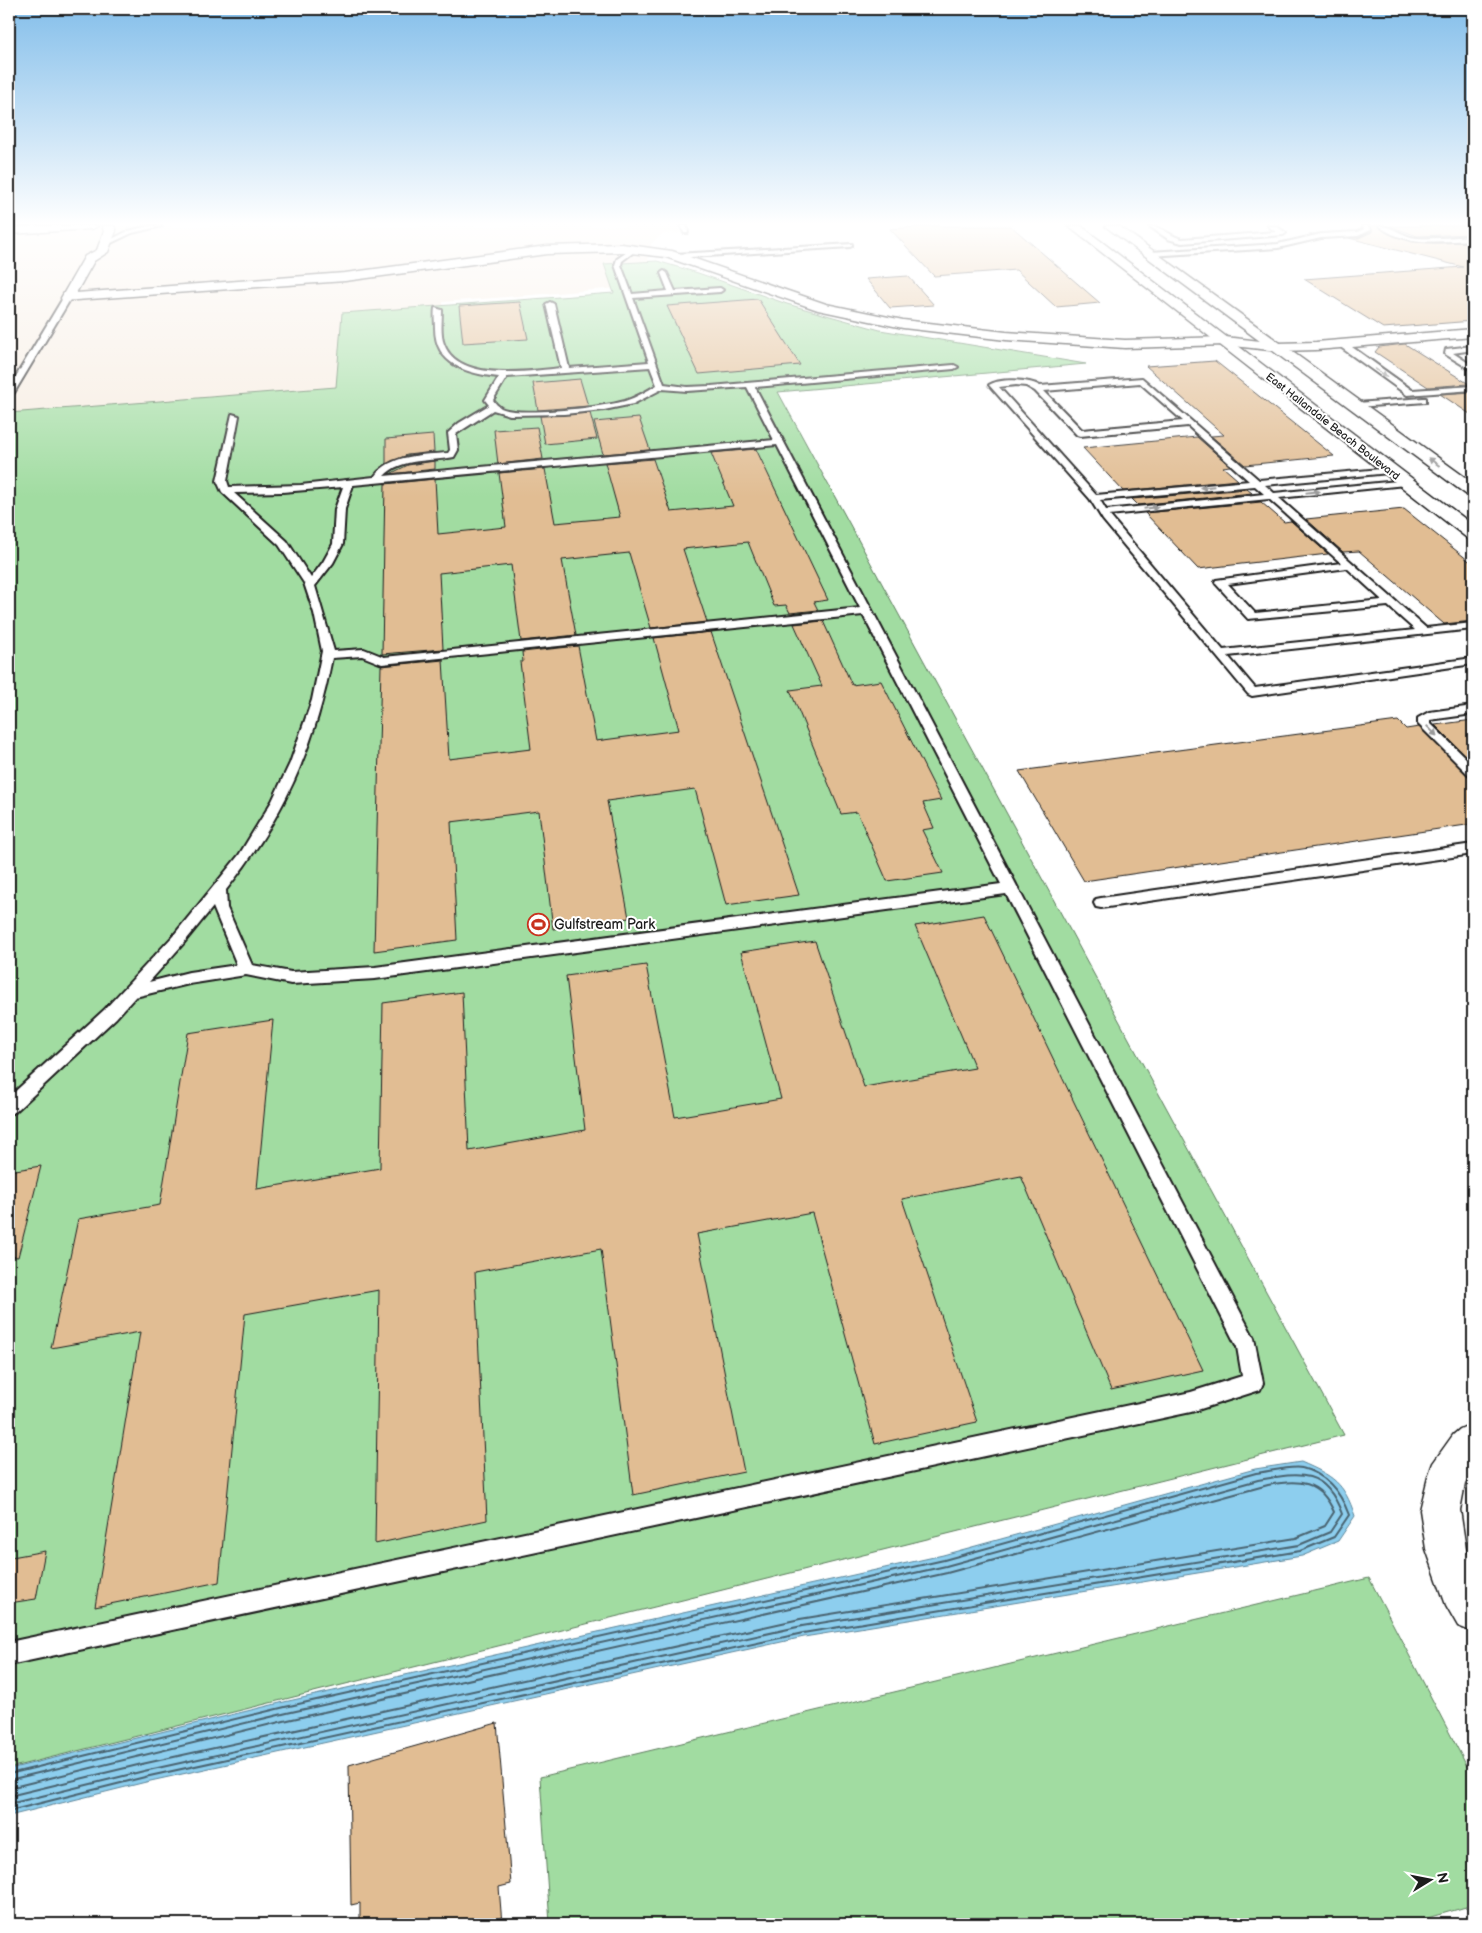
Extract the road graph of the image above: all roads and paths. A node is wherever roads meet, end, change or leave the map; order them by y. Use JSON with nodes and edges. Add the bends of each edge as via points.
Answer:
{"nodes":[{"id":1,"x":57,"y":316,"type":"edge"},
{"id":2,"x":439,"y":316,"type":"edge"},
{"id":3,"x":553,"y":316,"type":"edge"},
{"id":4,"x":637,"y":316,"type":"edge"},
{"id":5,"x":866,"y":316,"type":"edge"},
{"id":6,"x":1192,"y":316,"type":"edge"},
{"id":7,"x":1236,"y":316,"type":"edge"},
{"id":8,"x":1470,"y":336,"type":"edge"},
{"id":9,"x":1225,"y":341,"type":"junction"},
{"id":10,"x":1342,"y":344,"type":"junction"},
{"id":11,"x":1278,"y":347,"type":"junction"},
{"id":12,"x":1473,"y":348,"type":"edge"},
{"id":13,"x":653,"y":364,"type":"junction"},
{"id":14,"x":954,"y":367,"type":"dead end"},
{"id":15,"x":1473,"y":369,"type":"edge"},
{"id":16,"x":566,"y":370,"type":"junction"},
{"id":17,"x":504,"y":376,"type":"junction"},
{"id":18,"x":750,"y":385,"type":"junction"},
{"id":19,"x":661,"y":386,"type":"junction"},
{"id":20,"x":1473,"y":388,"type":"edge"},
{"id":21,"x":1038,"y":389,"type":"junction"},
{"id":22,"x":10,"y":393,"type":"dead end"},
{"id":23,"x":1410,"y":393,"type":"junction"},
{"id":24,"x":1473,"y":395,"type":"edge"},
{"id":25,"x":1419,"y":400,"type":"junction"},
{"id":26,"x":1353,"y":402,"type":"junction"},
{"id":27,"x":493,"y":406,"type":"junction"},
{"id":28,"x":235,"y":416,"type":"dead end"},
{"id":29,"x":1191,"y":423,"type":"junction"},
{"id":30,"x":780,"y":442,"type":"junction"},
{"id":31,"x":1390,"y":470,"type":"junction"},
{"id":32,"x":377,"y":479,"type":"junction"},
{"id":33,"x":1255,"y":482,"type":"junction"},
{"id":34,"x":1405,"y":482,"type":"junction"},
{"id":35,"x":349,"y":483,"type":"junction"},
{"id":36,"x":225,"y":490,"type":"junction"},
{"id":37,"x":1473,"y":491,"type":"edge"},
{"id":38,"x":1271,"y":496,"type":"junction"},
{"id":39,"x":1094,"y":498,"type":"junction"},
{"id":40,"x":1444,"y":512,"type":"junction"},
{"id":41,"x":1103,"y":513,"type":"junction"},
{"id":42,"x":1473,"y":524,"type":"edge"},
{"id":43,"x":1473,"y":534,"type":"edge"},
{"id":44,"x":1350,"y":565,"type":"junction"},
{"id":45,"x":310,"y":585,"type":"junction"},
{"id":46,"x":1391,"y":602,"type":"junction"},
{"id":47,"x":867,"y":611,"type":"junction"},
{"id":48,"x":1473,"y":626,"type":"edge"},
{"id":49,"x":1424,"y":632,"type":"junction"},
{"id":50,"x":1220,"y":654,"type":"junction"},
{"id":51,"x":327,"y":655,"type":"junction"},
{"id":52,"x":1473,"y":661,"type":"edge"},
{"id":53,"x":1473,"y":710,"type":"edge"},
{"id":54,"x":1473,"y":772,"type":"edge"},
{"id":55,"x":1473,"y":849,"type":"edge"},
{"id":56,"x":1010,"y":888,"type":"junction"},
{"id":57,"x":219,"y":889,"type":"junction"},
{"id":58,"x":1101,"y":903,"type":"dead end"},
{"id":59,"x":246,"y":969,"type":"junction"},
{"id":60,"x":130,"y":992,"type":"junction"},
{"id":61,"x":9,"y":1107,"type":"edge"},
{"id":62,"x":1473,"y":1442,"type":"edge"},
{"id":63,"x":1473,"y":1611,"type":"edge"},
{"id":64,"x":9,"y":1654,"type":"edge"}],
"edges":[{"from":1,"to":22,"type":"lane"},
{"from":2,"to":17,"type":"lane","via":[[441,345],[448,356],[477,371]]},
{"from":3,"to":16,"type":"lane"},
{"from":4,"to":13,"type":"lane"},
{"from":5,"to":9,"type":"street","via":[[903,324],[1006,336],[1125,344]]},
{"from":6,"to":9,"type":"street","name":"East Hallandale Beach Boulevard"},
{"from":7,"to":11,"type":"street"},
{"from":8,"to":10,"type":"street"},
{"from":9,"to":11,"type":"street"},
{"from":9,"to":31,"type":"street","name":"East Hallandale Beach Boulevard"},
{"from":10,"to":11,"type":"street"},
{"from":10,"to":23,"type":"lane","one_way":true},
{"from":11,"to":26,"type":"street"},
{"from":12,"to":15,"type":"lane","via":[[1449,354]]},
{"from":13,"to":16,"type":"lane"},
{"from":13,"to":19,"type":"lane"},
{"from":14,"to":18,"type":"lane"},
{"from":16,"to":17,"type":"lane"},
{"from":17,"to":27,"type":"lane","via":[[489,400]]},
{"from":18,"to":19,"type":"lane","via":[[687,389]]},
{"from":18,"to":30,"type":"lane"},
{"from":19,"to":27,"type":"lane","via":[[648,395],[606,407],[525,414],[510,413]]},
{"from":20,"to":23,"type":"lane"},
{"from":21,"to":29,"type":"lane","via":[[1142,380]]},
{"from":21,"to":29,"type":"lane","via":[[1080,433]]},
{"from":21,"to":39,"type":"lane","via":[[1022,383],[993,385]]},
{"from":23,"to":25,"type":"lane"},
{"from":23,"to":26,"type":"lane"},
{"from":24,"to":25,"type":"lane"},
{"from":25,"to":26,"type":"lane"},
{"from":37,"to":26,"type":"street","one_way":true},
{"from":27,"to":32,"type":"lane","via":[[452,432],[454,450],[451,455],[392,463],[381,470]]},
{"from":28,"to":36,"type":"lane","via":[[222,481]]},
{"from":29,"to":33,"type":"lane"},
{"from":30,"to":32,"type":"lane"},
{"from":30,"to":47,"type":"lane"},
{"from":31,"to":33,"type":"lane"},
{"from":31,"to":34,"type":"street","name":"East Hallandale Beach Boulevard"},
{"from":32,"to":35,"type":"lane"},
{"from":33,"to":38,"type":"lane"},
{"from":33,"to":39,"type":"lane","one_way":true},
{"from":38,"to":34,"type":"lane","one_way":true},
{"from":34,"to":40,"type":"street","name":"East Hallandale Beach Boulevard"},
{"from":35,"to":36,"type":"lane","via":[[259,491]]},
{"from":35,"to":45,"type":"lane","via":[[340,509],[338,544]]},
{"from":36,"to":45,"type":"lane","via":[[283,543]]},
{"from":41,"to":38,"type":"lane","one_way":true},
{"from":38,"to":44,"type":"lane"},
{"from":39,"to":41,"type":"lane"},
{"from":40,"to":42,"type":"street"},
{"from":40,"to":43,"type":"street","name":"East Hallandale Beach Boulevard"},
{"from":41,"to":50,"type":"lane"},
{"from":44,"to":46,"type":"lane"},
{"from":44,"to":46,"type":"lane","via":[[1220,582],[1252,617]]},
{"from":45,"to":51,"type":"lane"},
{"from":46,"to":49,"type":"lane"},
{"from":47,"to":51,"type":"lane","via":[[382,661],[364,652]]},
{"from":47,"to":56,"type":"lane"},
{"from":48,"to":49,"type":"lane"},
{"from":49,"to":50,"type":"lane"},
{"from":50,"to":52,"type":"lane","via":[[1252,692]]},
{"from":51,"to":57,"type":"lane","via":[[318,700],[279,802],[244,858]]},
{"from":53,"to":54,"type":"lane","one_way":true,"via":[[1424,718],[1424,724]]},
{"from":55,"to":58,"type":"lane"},
{"from":56,"to":59,"type":"lane","via":[[375,973],[291,978]]},
{"from":56,"to":64,"type":"lane","via":[[1248,1345],[1252,1383],[1191,1402]]},
{"from":57,"to":59,"type":"lane","via":[[220,908]]},
{"from":57,"to":60,"type":"lane"},
{"from":59,"to":60,"type":"lane"},
{"from":60,"to":61,"type":"lane"},
{"from":62,"to":63,"type":"street","via":[[1447,1477],[1440,1510],[1446,1549],[1461,1590]]}]}
